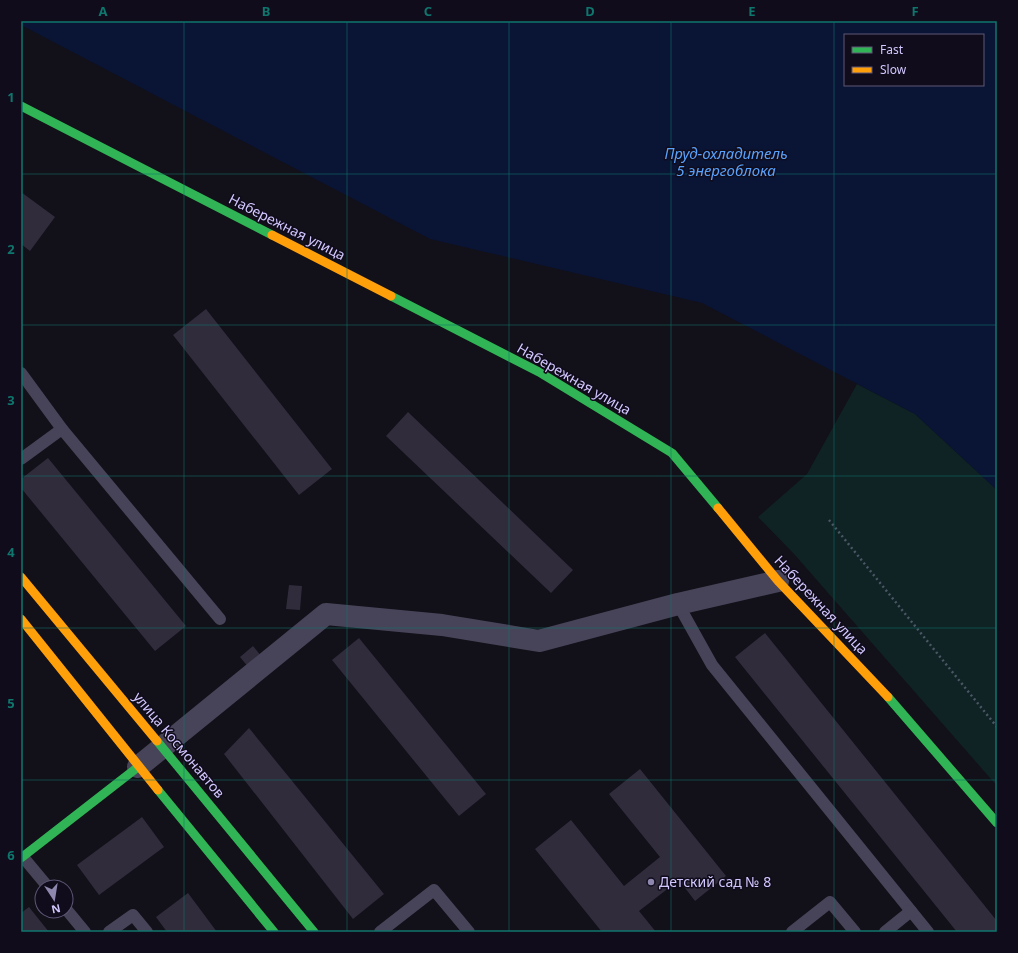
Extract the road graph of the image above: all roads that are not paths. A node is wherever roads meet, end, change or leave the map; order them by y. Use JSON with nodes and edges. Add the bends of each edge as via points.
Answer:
{"nodes":[{"id":1,"x":21,"y":106,"type":"edge"},
{"id":2,"x":21,"y":373,"type":"edge"},
{"id":3,"x":62,"y":429,"type":"junction"},
{"id":4,"x":21,"y":459,"type":"edge"},
{"id":5,"x":21,"y":577,"type":"edge"},
{"id":6,"x":778,"y":581,"type":"junction"},
{"id":7,"x":678,"y":604,"type":"junction"},
{"id":8,"x":21,"y":619,"type":"edge"},
{"id":9,"x":220,"y":619,"type":"dead end"},
{"id":10,"x":163,"y":748,"type":"junction"},
{"id":11,"x":138,"y":767,"type":"junction"},
{"id":12,"x":997,"y":823,"type":"edge"},
{"id":13,"x":22,"y":857,"type":"edge"},
{"id":14,"x":41,"y":879,"type":"edge"},
{"id":15,"x":911,"y":911,"type":"junction"},
{"id":16,"x":74,"y":919,"type":"edge"},
{"id":17,"x":85,"y":932,"type":"edge"},
{"id":18,"x":109,"y":932,"type":"edge"},
{"id":19,"x":147,"y":932,"type":"edge"},
{"id":20,"x":274,"y":932,"type":"edge"},
{"id":21,"x":314,"y":932,"type":"edge"},
{"id":22,"x":380,"y":932,"type":"edge"},
{"id":23,"x":469,"y":932,"type":"edge"},
{"id":24,"x":792,"y":932,"type":"edge"},
{"id":25,"x":855,"y":932,"type":"edge"},
{"id":26,"x":885,"y":932,"type":"edge"},
{"id":27,"x":928,"y":932,"type":"edge"}],
"edges":[{"from":1,"to":6,"type":"street","name":"Набережная улица","via":[[539,372],[672,453]]},
{"from":2,"to":3,"type":"lane"},
{"from":3,"to":4,"type":"lane"},
{"from":3,"to":9,"type":"lane"},
{"from":5,"to":10,"type":"street","name":"улица Космонавтов"},
{"from":6,"to":7,"type":"street"},
{"from":6,"to":12,"type":"street","name":"Набережная улица","via":[[896,705]]},
{"from":7,"to":10,"type":"street","via":[[539,641],[442,625],[326,614]]},
{"from":7,"to":15,"type":"lane","via":[[712,664]]},
{"from":8,"to":11,"type":"street"},
{"from":10,"to":11,"type":"street"},
{"from":10,"to":21,"type":"street","name":"улица Космонавтов"},
{"from":11,"to":13,"type":"street"},
{"from":11,"to":20,"type":"street"},
{"from":13,"to":14,"type":"lane"},
{"from":15,"to":26,"type":"lane"},
{"from":15,"to":27,"type":"lane"},
{"from":16,"to":17,"type":"lane"},
{"from":18,"to":19,"type":"lane","via":[[133,915]]},
{"from":22,"to":23,"type":"lane","via":[[434,890]]},
{"from":24,"to":25,"type":"lane","via":[[830,902]]}]}
